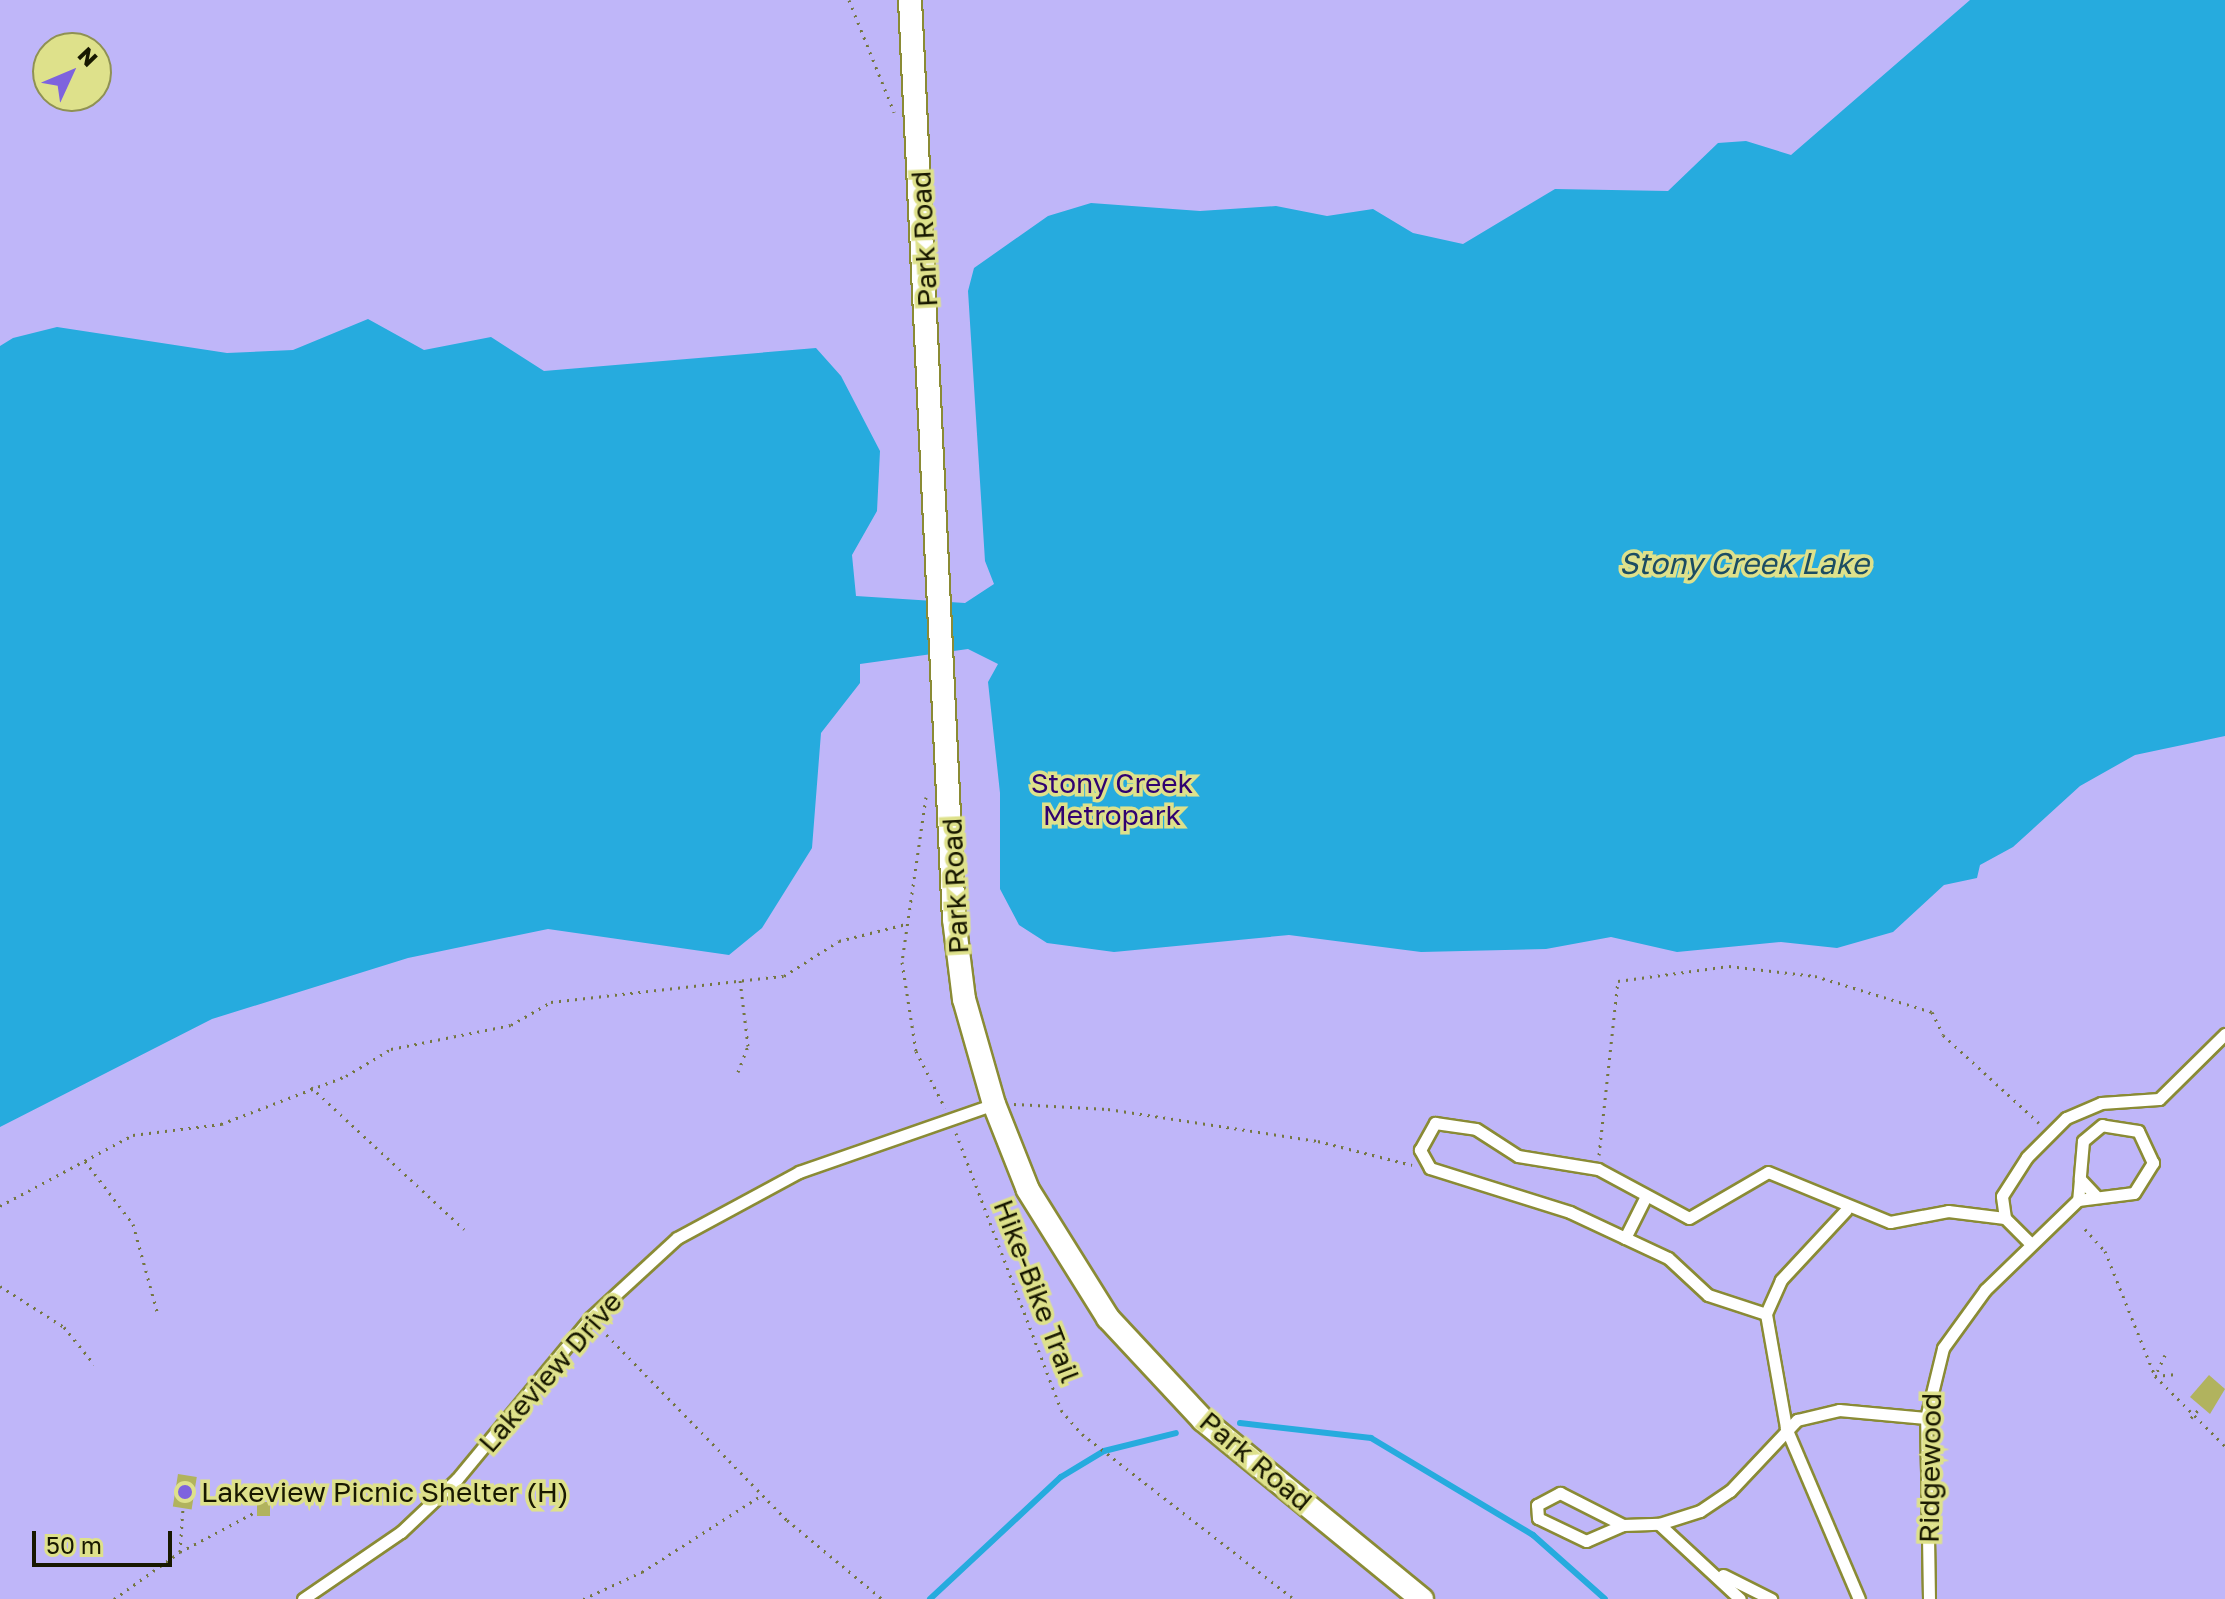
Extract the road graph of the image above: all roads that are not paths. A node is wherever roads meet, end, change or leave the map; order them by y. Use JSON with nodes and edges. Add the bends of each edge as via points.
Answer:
{"nodes":[{"id":1,"x":910,"y":0,"type":"edge"},
{"id":2,"x":2225,"y":1034,"type":"edge"},
{"id":3,"x":994,"y":1104,"type":"junction"},
{"id":4,"x":2080,"y":1179,"type":"junction"},
{"id":5,"x":2095,"y":1195,"type":"junction"},
{"id":6,"x":1646,"y":1196,"type":"junction"},
{"id":7,"x":2002,"y":1196,"type":"junction"},
{"id":8,"x":2078,"y":1200,"type":"junction"},
{"id":9,"x":1846,"y":1210,"type":"junction"},
{"id":10,"x":1980,"y":1211,"type":"junction"},
{"id":11,"x":2005,"y":1218,"type":"junction"},
{"id":12,"x":1625,"y":1238,"type":"junction"},
{"id":13,"x":2031,"y":1244,"type":"junction"},
{"id":14,"x":1766,"y":1314,"type":"junction"},
{"id":15,"x":1926,"y":1418,"type":"junction"},
{"id":16,"x":1786,"y":1428,"type":"junction"},
{"id":17,"x":1659,"y":1524,"type":"junction"},
{"id":18,"x":1623,"y":1525,"type":"junction"},
{"id":19,"x":1722,"y":1575,"type":"junction"},
{"id":20,"x":303,"y":1599,"type":"edge"},
{"id":21,"x":1422,"y":1599,"type":"edge"},
{"id":22,"x":1740,"y":1599,"type":"edge"},
{"id":23,"x":1771,"y":1599,"type":"edge"},
{"id":24,"x":1859,"y":1599,"type":"edge"},
{"id":25,"x":1929,"y":1599,"type":"edge"}],
"edges":[{"from":1,"to":3,"type":"street","name":"Park Road","via":[[944,598],[954,919],[964,999]]},
{"from":2,"to":7,"type":"lane","via":[[2159,1099],[2101,1103],[2052,1132]]},
{"from":3,"to":20,"type":"lane","name":"Lakeview Drive","via":[[799,1172],[677,1238],[590,1318],[457,1479],[401,1532]]},
{"from":3,"to":21,"type":"street","name":"Park Road","via":[[1058,1246],[1108,1318],[1203,1420]]},
{"from":4,"to":5,"type":"lane"},
{"from":4,"to":5,"type":"lane","name":"Ridgewood","via":[[2078,1152],[2091,1131],[2115,1123],[2138,1131],[2153,1163],[2143,1185],[2123,1197]]},
{"from":4,"to":8,"type":"lane","name":"Ridgewood"},
{"from":5,"to":8,"type":"lane","name":"Ridgewood"},
{"from":6,"to":9,"type":"lane","via":[[1689,1218],[1768,1172],[1792,1176]]},
{"from":6,"to":12,"type":"lane"},
{"from":6,"to":12,"type":"lane","via":[[1598,1169],[1518,1156],[1476,1129],[1435,1123],[1420,1150],[1430,1168],[1570,1212]]},
{"from":7,"to":10,"type":"lane"},
{"from":7,"to":11,"type":"lane"},
{"from":8,"to":13,"type":"lane","name":"Ridgewood"},
{"from":9,"to":10,"type":"lane","via":[[1910,1223]]},
{"from":9,"to":14,"type":"lane","via":[[1781,1280]]},
{"from":10,"to":11,"type":"lane"},
{"from":11,"to":13,"type":"lane"},
{"from":12,"to":14,"type":"lane","via":[[1668,1258],[1708,1295]]},
{"from":13,"to":15,"type":"lane","name":"Ridgewood","via":[[1943,1348]]},
{"from":14,"to":16,"type":"lane"},
{"from":15,"to":16,"type":"lane","via":[[1839,1410]]},
{"from":15,"to":25,"type":"lane","name":"Ridgewood"},
{"from":16,"to":17,"type":"lane","via":[[1730,1491],[1700,1511]]},
{"from":16,"to":24,"type":"lane"},
{"from":17,"to":18,"type":"lane"},
{"from":17,"to":19,"type":"lane"},
{"from":18,"to":18,"type":"lane","via":[[1560,1493],[1537,1505],[1549,1526],[1586,1541]]},
{"from":19,"to":22,"type":"lane"},
{"from":19,"to":23,"type":"lane"}]}
